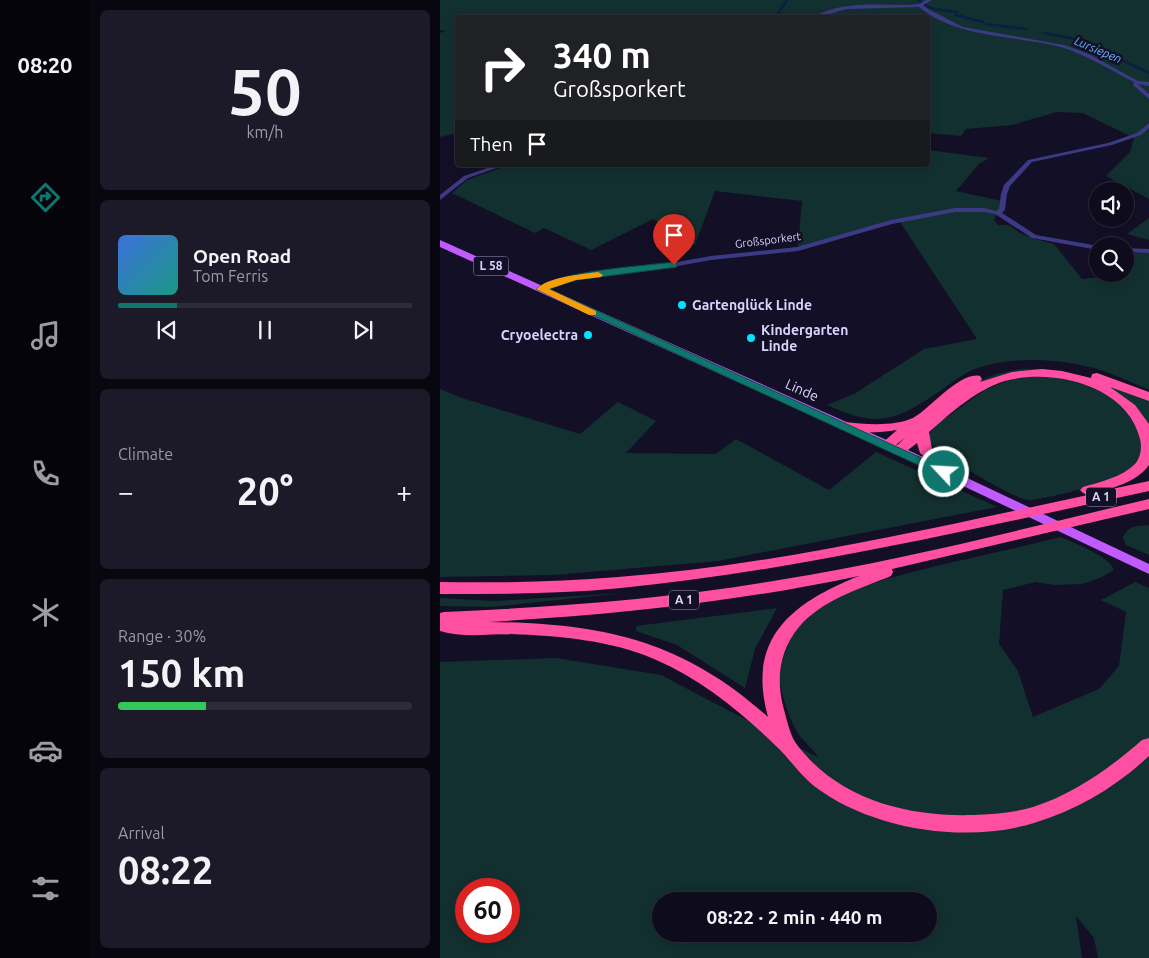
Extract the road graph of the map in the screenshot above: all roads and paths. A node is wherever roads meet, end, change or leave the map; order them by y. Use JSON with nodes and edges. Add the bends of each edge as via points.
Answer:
{"nodes":[{"id":1,"x":930,"y":0,"type":"edge"},
{"id":2,"x":920,"y":5,"type":"junction"},
{"id":3,"x":818,"y":15,"type":"edge"},
{"id":4,"x":1137,"y":82,"type":"junction"},
{"id":5,"x":1149,"y":84,"type":"edge"},
{"id":6,"x":1149,"y":97,"type":"edge"},
{"id":7,"x":1149,"y":125,"type":"edge"},
{"id":8,"x":496,"y":167,"type":"edge"},
{"id":9,"x":440,"y":198,"type":"edge"},
{"id":10,"x":998,"y":212,"type":"junction"},
{"id":11,"x":440,"y":243,"type":"edge"},
{"id":12,"x":1089,"y":246,"type":"edge"},
{"id":13,"x":1134,"y":250,"type":"edge"},
{"id":14,"x":1149,"y":251,"type":"edge"},
{"id":15,"x":541,"y":289,"type":"junction"},
{"id":16,"x":1149,"y":397,"type":"edge"},
{"id":17,"x":844,"y":426,"type":"junction"},
{"id":18,"x":920,"y":426,"type":"junction"},
{"id":19,"x":892,"y":448,"type":"junction"},
{"id":20,"x":959,"y":479,"type":"junction"},
{"id":21,"x":1149,"y":486,"type":"edge"},
{"id":22,"x":1149,"y":504,"type":"edge"},
{"id":23,"x":1053,"y":507,"type":"junction"},
{"id":24,"x":924,"y":556,"type":"junction"},
{"id":25,"x":1149,"y":569,"type":"edge"},
{"id":26,"x":440,"y":588,"type":"edge"},
{"id":27,"x":440,"y":618,"type":"edge"},
{"id":28,"x":440,"y":626,"type":"edge"},
{"id":29,"x":786,"y":744,"type":"junction"},
{"id":30,"x":1149,"y":745,"type":"edge"}],
"edges":[{"from":1,"to":2,"type":"street"},
{"from":2,"to":3,"type":"street","via":[[842,8]]},
{"from":2,"to":4,"type":"street","via":[[966,29],[1050,43],[1076,51]]},
{"from":4,"to":5,"type":"street"},
{"from":4,"to":6,"type":"street","via":[[1135,84]]},
{"from":7,"to":10,"type":"street","via":[[1139,134],[1100,147],[1030,161],[1008,185],[1002,210]]},
{"from":8,"to":9,"type":"street","via":[[466,177]]},
{"from":10,"to":12,"type":"street","name":"Großsporkert","via":[[1034,237]]},
{"from":10,"to":15,"type":"street","name":"Großsporkert","via":[[966,209],[932,214],[891,222],[798,249],[576,278]]},
{"from":11,"to":15,"type":"main road","name":"Linde","number":"L 58"},
{"from":13,"to":14,"type":"street"},
{"from":15,"to":17,"type":"main road","name":"Linde","number":"L 58"},
{"from":16,"to":18,"type":"highway","via":[[1076,371],[1014,367],[972,380]]},
{"from":17,"to":18,"type":"highway","via":[[863,429]]},
{"from":17,"to":19,"type":"main road","name":"Linde","number":"L 58"},
{"from":18,"to":19,"type":"highway"},
{"from":18,"to":20,"type":"highway","via":[[926,450]]},
{"from":18,"to":23,"type":"highway","via":[[990,382],[1016,375],[1072,377],[1109,392],[1143,425],[1149,446],[1147,457],[1129,475]]},
{"from":19,"to":20,"type":"main road","name":"Linde","number":"L 58"},
{"from":20,"to":25,"type":"main road","name":"Linde","number":"L 58"},
{"from":21,"to":23,"type":"highway","number":"A 1"},
{"from":22,"to":24,"type":"highway","number":"A 1"},
{"from":23,"to":26,"type":"highway","number":"A 1","via":[[790,561],[713,573],[559,588]]},
{"from":24,"to":27,"type":"highway","number":"A 1","via":[[804,581],[660,604],[556,614]]},
{"from":24,"to":29,"type":"highway","via":[[844,587],[796,618],[780,641],[771,665],[771,689]]},
{"from":28,"to":29,"type":"highway","via":[[575,632],[630,644],[686,666],[728,691]]},
{"from":29,"to":30,"type":"highway","via":[[821,781],[846,798],[883,814],[939,824],[997,822],[1040,814],[1102,783]]}]}
